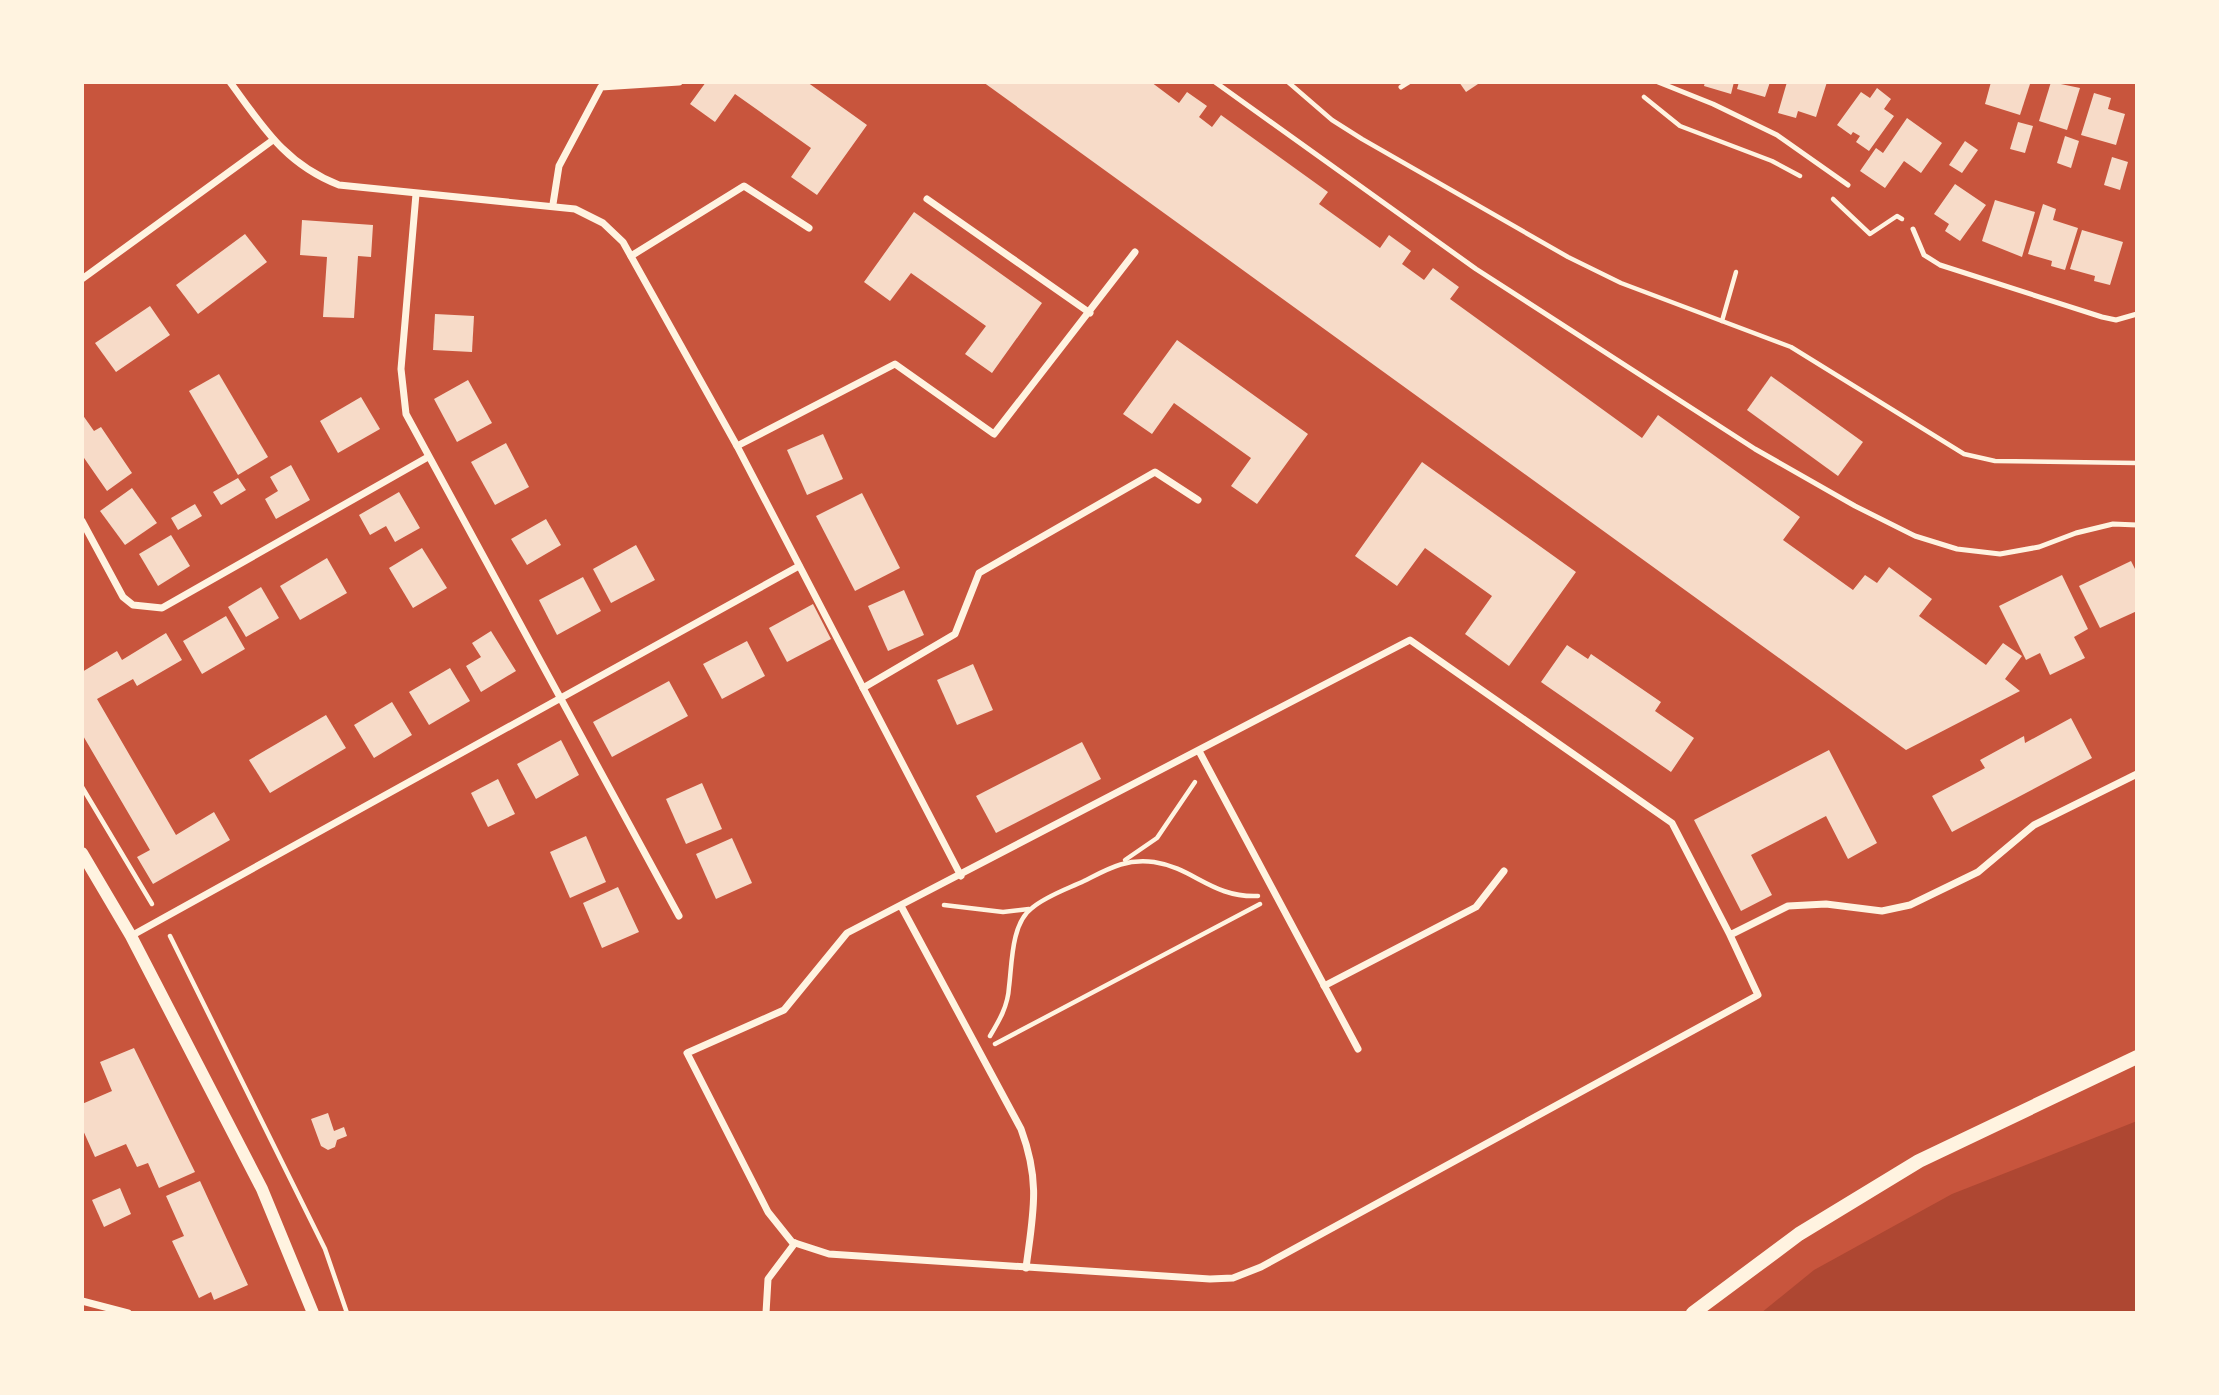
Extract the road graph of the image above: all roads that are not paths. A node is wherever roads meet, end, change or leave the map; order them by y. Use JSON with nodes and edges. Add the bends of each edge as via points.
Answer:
{"nodes":[{"id":1,"x":679,"y":82,"type":"edge"},
{"id":2,"x":1215,"y":82,"type":"edge"},
{"id":3,"x":1409,"y":82,"type":"edge"},
{"id":4,"x":1658,"y":82,"type":"edge"},
{"id":5,"x":232,"y":83,"type":"edge"},
{"id":6,"x":1401,"y":88,"type":"dead end"},
{"id":7,"x":274,"y":140,"type":"junction"},
{"id":8,"x":1848,"y":186,"type":"dead end"},
{"id":9,"x":416,"y":194,"type":"junction"},
{"id":10,"x":927,"y":199,"type":"dead end"},
{"id":11,"x":553,"y":204,"type":"junction"},
{"id":12,"x":809,"y":228,"type":"dead end"},
{"id":13,"x":1913,"y":229,"type":"road end"},
{"id":14,"x":1135,"y":252,"type":"dead end"},
{"id":15,"x":631,"y":256,"type":"junction"},
{"id":16,"x":82,"y":279,"type":"edge"},
{"id":17,"x":1090,"y":313,"type":"junction"},
{"id":18,"x":2137,"y":314,"type":"edge"},
{"id":19,"x":737,"y":446,"type":"junction"},
{"id":20,"x":428,"y":457,"type":"junction"},
{"id":21,"x":1198,"y":500,"type":"dead end"},
{"id":22,"x":82,"y":521,"type":"edge"},
{"id":23,"x":2137,"y":525,"type":"edge"},
{"id":24,"x":799,"y":566,"type":"junction"},
{"id":25,"x":863,"y":688,"type":"junction"},
{"id":26,"x":560,"y":699,"type":"junction"},
{"id":27,"x":1199,"y":751,"type":"junction"},
{"id":28,"x":2137,"y":774,"type":"edge"},
{"id":29,"x":82,"y":853,"type":"edge"},
{"id":30,"x":1504,"y":871,"type":"dead end"},
{"id":31,"x":961,"y":876,"type":"junction"},
{"id":32,"x":901,"y":906,"type":"junction"},
{"id":33,"x":680,"y":916,"type":"dead end"},
{"id":34,"x":1730,"y":935,"type":"junction"},
{"id":35,"x":131,"y":936,"type":"junction"},
{"id":36,"x":1324,"y":986,"type":"junction"},
{"id":37,"x":1358,"y":1049,"type":"dead end"},
{"id":38,"x":2137,"y":1057,"type":"edge"},
{"id":39,"x":795,"y":1243,"type":"junction"},
{"id":40,"x":1026,"y":1268,"type":"junction"},
{"id":41,"x":82,"y":1301,"type":"edge"},
{"id":42,"x":128,"y":1313,"type":"edge"},
{"id":43,"x":313,"y":1313,"type":"edge"},
{"id":44,"x":766,"y":1313,"type":"edge"},
{"id":45,"x":1693,"y":1313,"type":"edge"}],
"edges":[{"from":1,"to":11,"type":"street","via":[[601,87],[559,166]]},
{"from":2,"to":23,"type":"lane","via":[[1476,269],[1755,449],[1915,536],[1957,549],[2000,554],[2113,524]]},
{"from":3,"to":6,"type":"lane"},
{"from":4,"to":8,"type":"lane","via":[[1777,135]]},
{"from":5,"to":7,"type":"street"},
{"from":7,"to":9,"type":"street","via":[[314,175],[339,185]]},
{"from":7,"to":16,"type":"street"},
{"from":9,"to":11,"type":"street"},
{"from":9,"to":20,"type":"street","via":[[401,390],[406,414]]},
{"from":10,"to":17,"type":"street"},
{"from":11,"to":15,"type":"street","via":[[603,223]]},
{"from":12,"to":15,"type":"street","via":[[744,186]]},
{"from":13,"to":18,"type":"lane","via":[[1924,255],[1940,265],[2102,317],[2116,320]]},
{"from":14,"to":17,"type":"street"},
{"from":15,"to":19,"type":"street"},
{"from":17,"to":19,"type":"street","via":[[994,434],[894,364]]},
{"from":19,"to":24,"type":"street"},
{"from":20,"to":22,"type":"street","via":[[162,608],[133,606],[123,597]]},
{"from":20,"to":26,"type":"street"},
{"from":21,"to":25,"type":"street","via":[[1155,472],[979,573],[955,635]]},
{"from":24,"to":25,"type":"street"},
{"from":24,"to":26,"type":"street"},
{"from":25,"to":31,"type":"street"},
{"from":26,"to":33,"type":"street"},
{"from":26,"to":35,"type":"street"},
{"from":27,"to":31,"type":"street"},
{"from":27,"to":34,"type":"street","via":[[1410,640],[1672,822]]},
{"from":27,"to":36,"type":"street"},
{"from":28,"to":34,"type":"street","via":[[2034,825],[1978,872],[1910,905],[1882,911],[1826,904],[1788,906]]},
{"from":29,"to":35,"type":"street"},
{"from":30,"to":36,"type":"street","via":[[1476,907]]},
{"from":31,"to":32,"type":"street"},
{"from":32,"to":39,"type":"street","via":[[847,933],[784,1010],[687,1054],[768,1212]]},
{"from":32,"to":40,"type":"street","via":[[1021,1129],[1032,1159],[1036,1189]]},
{"from":34,"to":40,"type":"street","via":[[1758,995],[1261,1267],[1233,1278],[1210,1279]]},
{"from":35,"to":43,"type":"street","via":[[262,1189]]},
{"from":36,"to":37,"type":"street"},
{"from":38,"to":45,"type":"main road","via":[[1919,1161],[1799,1234]]},
{"from":39,"to":40,"type":"street","via":[[829,1254]]},
{"from":39,"to":44,"type":"street","via":[[768,1279]]},
{"from":41,"to":42,"type":"street"}]}
